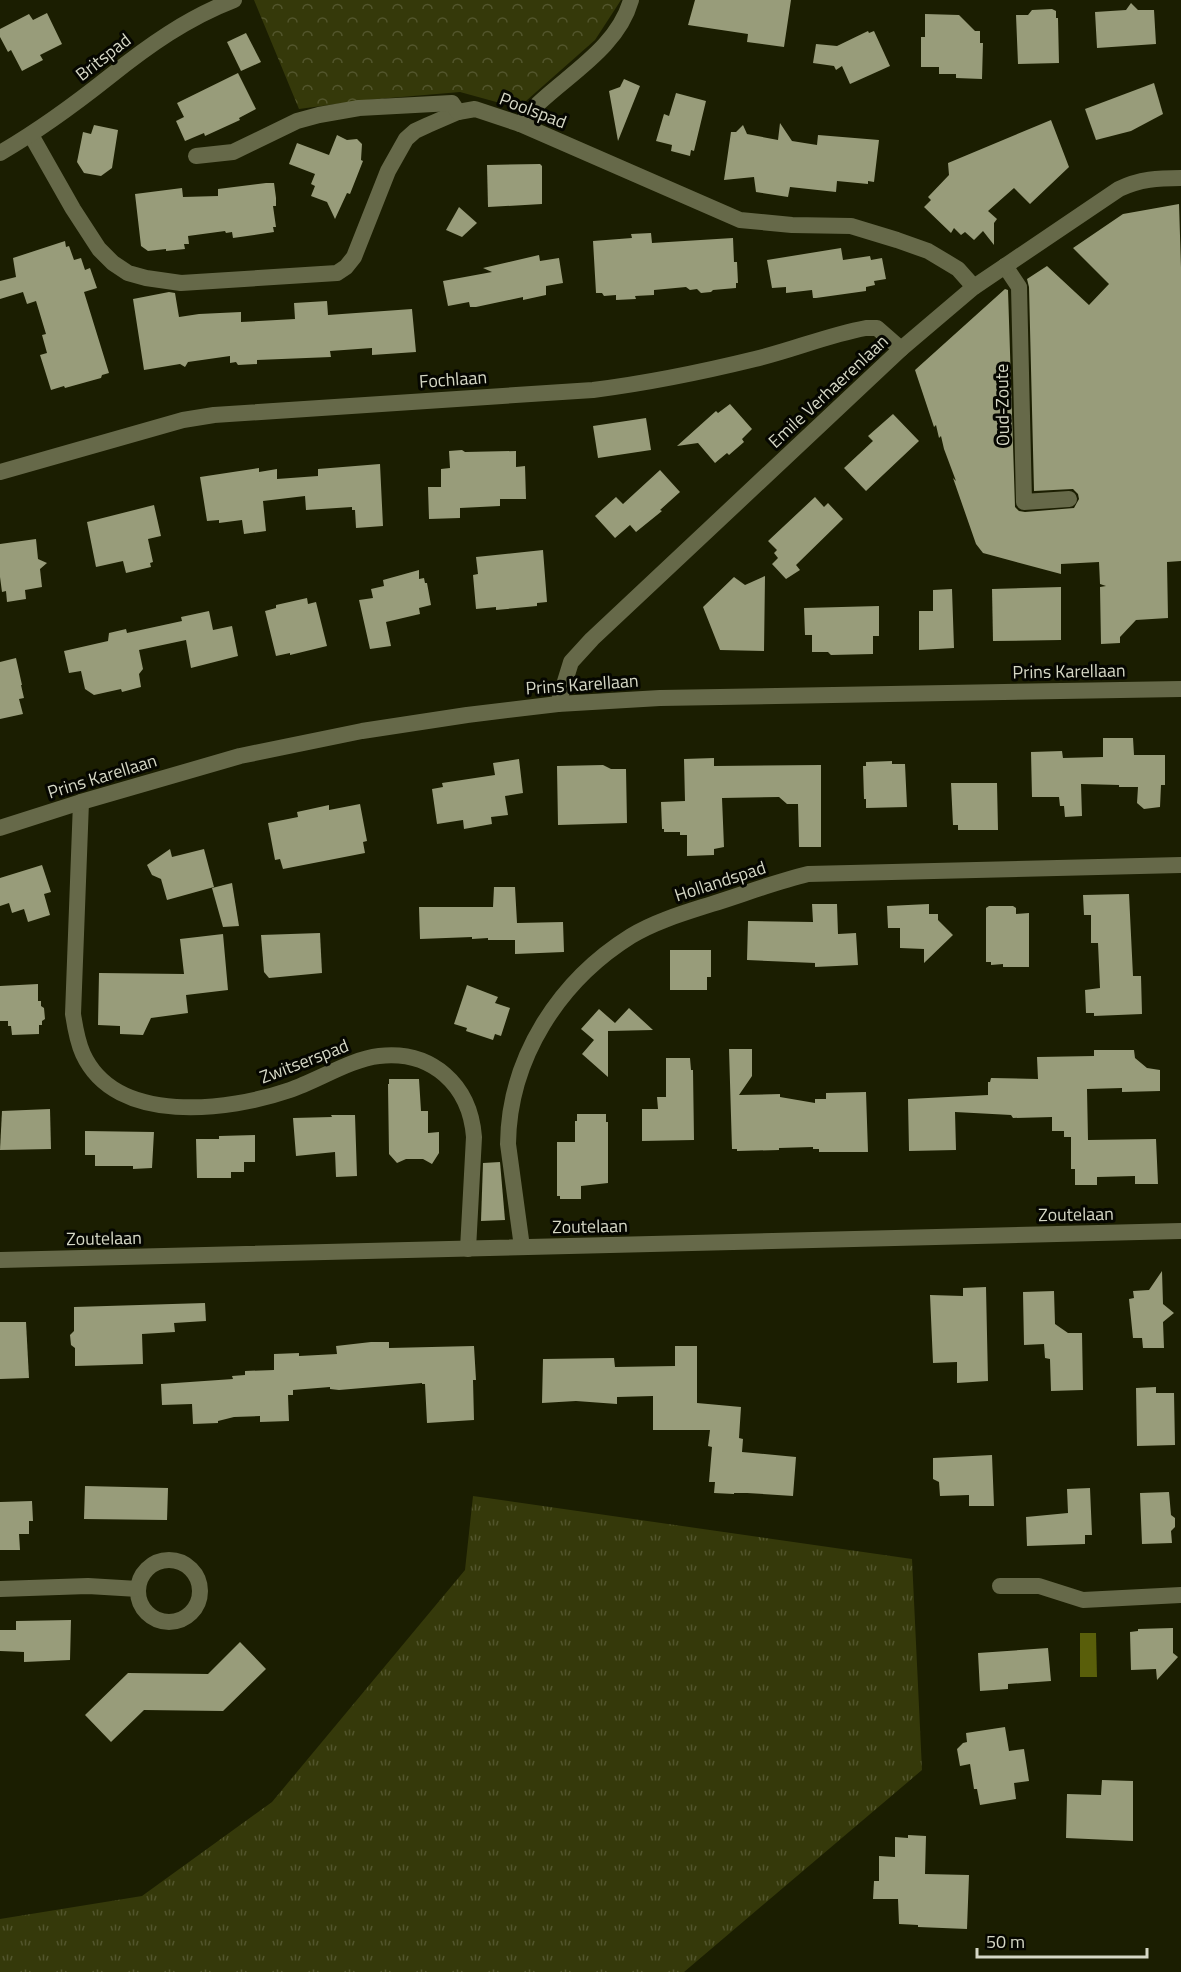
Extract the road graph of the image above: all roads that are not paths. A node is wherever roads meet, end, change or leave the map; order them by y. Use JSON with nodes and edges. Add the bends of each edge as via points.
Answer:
{"nodes":[{"id":1,"x":234,"y":0,"type":"edge"},
{"id":2,"x":631,"y":0,"type":"edge"},
{"id":3,"x":458,"y":112,"type":"junction"},
{"id":4,"x":520,"y":124,"type":"junction"},
{"id":5,"x":32,"y":135,"type":"junction"},
{"id":6,"x":0,"y":153,"type":"edge"},
{"id":7,"x":196,"y":156,"type":"dead end"},
{"id":8,"x":1181,"y":178,"type":"edge"},
{"id":9,"x":1005,"y":266,"type":"junction"},
{"id":10,"x":974,"y":287,"type":"junction"},
{"id":11,"x":901,"y":349,"type":"junction"},
{"id":12,"x":0,"y":472,"type":"edge"},
{"id":13,"x":1069,"y":499,"type":"dead end"},
{"id":14,"x":1181,"y":688,"type":"edge"},
{"id":15,"x":558,"y":704,"type":"junction"},
{"id":16,"x":81,"y":802,"type":"junction"},
{"id":17,"x":0,"y":828,"type":"edge"},
{"id":18,"x":1181,"y":865,"type":"edge"},
{"id":19,"x":1181,"y":1231,"type":"edge"},
{"id":20,"x":522,"y":1247,"type":"junction"},
{"id":21,"x":468,"y":1249,"type":"junction"},
{"id":22,"x":0,"y":1260,"type":"edge"},
{"id":23,"x":1000,"y":1586,"type":"dead end"},
{"id":24,"x":0,"y":1589,"type":"edge"},
{"id":25,"x":138,"y":1589,"type":"dead end"},
{"id":26,"x":1181,"y":1595,"type":"edge"}],
"edges":[{"from":1,"to":5,"type":"street","name":"Britspad","via":[[160,38]]},
{"from":2,"to":4,"type":"street","via":[[599,51]]},
{"from":3,"to":4,"type":"street","name":"Poolspad","via":[[475,110]]},
{"from":3,"to":5,"type":"street","name":"Poolspad","via":[[406,139],[388,171],[354,257],[337,273],[181,283],[128,273],[113,263],[73,209]]},
{"from":3,"to":7,"type":"street","via":[[452,103],[359,108],[297,121],[232,152]]},
{"from":4,"to":10,"type":"street","name":"Poolspad","via":[[740,220],[851,226],[897,240],[958,269]]},
{"from":5,"to":6,"type":"street","name":"Britspad"},
{"from":8,"to":9,"type":"street","name":"Emile Verhaerenlaan","via":[[1150,178],[1119,189]]},
{"from":9,"to":10,"type":"street","name":"Emile Verhaerenlaan"},
{"from":9,"to":13,"type":"street","name":"Oud-Zoute","via":[[1019,287],[1024,502]]},
{"from":10,"to":11,"type":"street","name":"Emile Verhaerenlaan"},
{"from":11,"to":12,"type":"street","name":"Fochlaan","via":[[877,328],[866,327],[757,358],[632,385],[214,415],[183,420]]},
{"from":11,"to":15,"type":"street","name":"Emile Verhaerenlaan","via":[[592,639],[571,662]]},
{"from":14,"to":15,"type":"street","name":"Prins Karellaan","via":[[660,698]]},
{"from":15,"to":16,"type":"street","name":"Prins Karellaan","via":[[362,731],[240,756]]},
{"from":16,"to":17,"type":"street","name":"Prins Karellaan"},
{"from":16,"to":21,"type":"street","name":"Zwitserspad","via":[[73,1014],[76,1035],[93,1070],[107,1084],[132,1098],[155,1105],[186,1107],[224,1105],[288,1091],[378,1056],[421,1060],[452,1081],[473,1120]]},
{"from":18,"to":20,"type":"street","name":"Hollandspad","via":[[808,874],[662,921],[632,935],[578,977],[556,1004],[525,1059],[508,1129]]},
{"from":19,"to":20,"type":"street","name":"Zoutelaan"},
{"from":20,"to":21,"type":"street","name":"Zoutelaan"},
{"from":21,"to":22,"type":"street","name":"Zoutelaan"},
{"from":23,"to":26,"type":"street","via":[[1039,1586],[1083,1600]]},
{"from":24,"to":25,"type":"street"}]}
